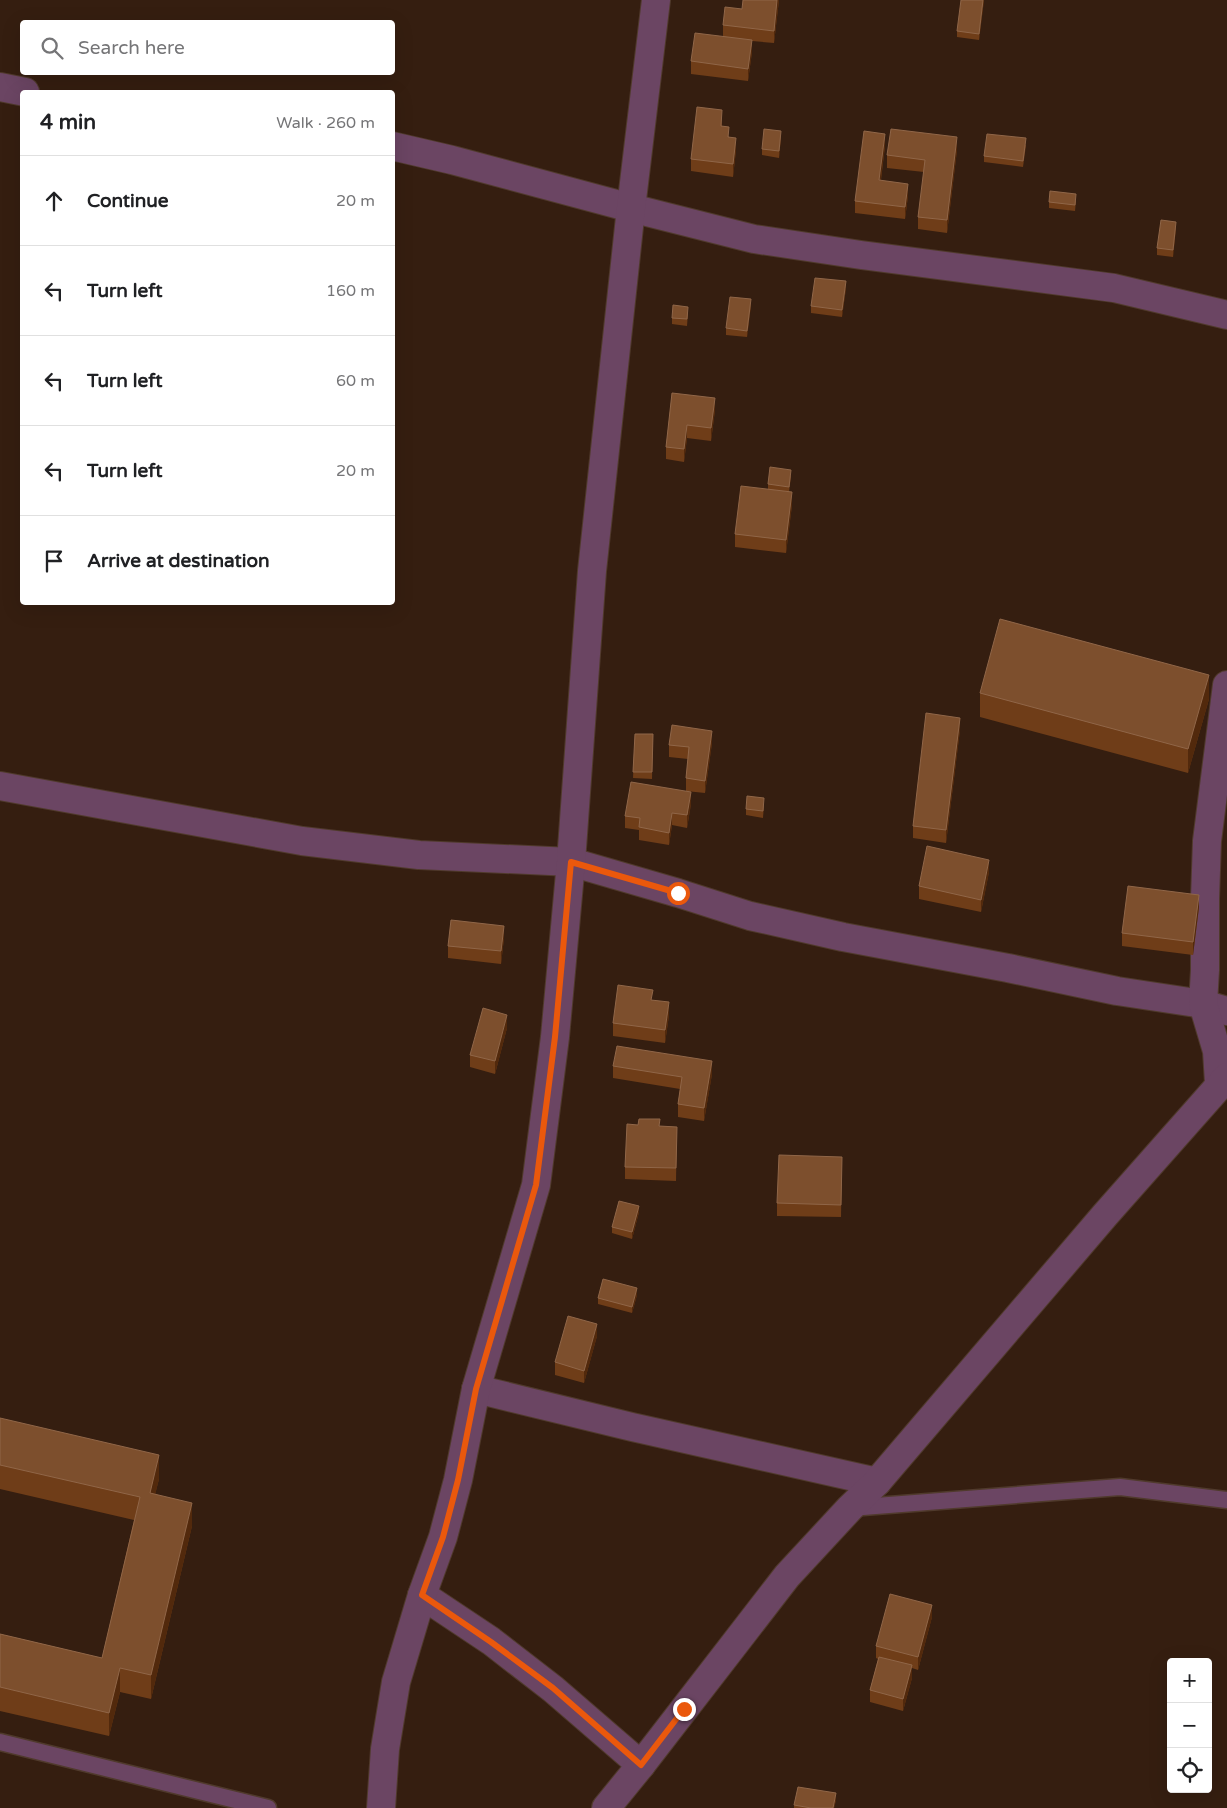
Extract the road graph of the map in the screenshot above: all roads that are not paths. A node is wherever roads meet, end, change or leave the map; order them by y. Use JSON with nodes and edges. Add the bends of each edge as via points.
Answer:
{"nodes":[{"id":1,"x":656,"y":0,"type":"edge"},
{"id":2,"x":0,"y":88,"type":"edge"},
{"id":3,"x":20,"y":91,"type":"edge"},
{"id":4,"x":395,"y":147,"type":"edge"},
{"id":5,"x":631,"y":208,"type":"junction"},
{"id":6,"x":1227,"y":314,"type":"edge"},
{"id":7,"x":1227,"y":685,"type":"edge"},
{"id":8,"x":0,"y":786,"type":"edge"},
{"id":9,"x":571,"y":862,"type":"junction"},
{"id":10,"x":1215,"y":1007,"type":"edge"},
{"id":11,"x":1223,"y":1080,"type":"edge"},
{"id":12,"x":476,"y":1389,"type":"junction"},
{"id":13,"x":877,"y":1482,"type":"junction"},
{"id":14,"x":1227,"y":1500,"type":"edge"},
{"id":15,"x":850,"y":1508,"type":"junction"},
{"id":16,"x":422,"y":1595,"type":"junction"},
{"id":17,"x":0,"y":1742,"type":"edge"},
{"id":18,"x":641,"y":1765,"type":"junction"},
{"id":19,"x":268,"y":1808,"type":"edge"},
{"id":20,"x":381,"y":1808,"type":"edge"},
{"id":21,"x":606,"y":1808,"type":"edge"}],
"edges":[{"from":1,"to":5,"type":"street"},
{"from":2,"to":3,"type":"street"},
{"from":4,"to":5,"type":"street"},
{"from":5,"to":6,"type":"street","via":[[754,239],[1114,288]]},
{"from":5,"to":9,"type":"street","via":[[592,571]]},
{"from":7,"to":10,"type":"street","via":[[1207,841],[1204,899],[1205,970]]},
{"from":8,"to":9,"type":"street","via":[[302,841],[419,855]]},
{"from":9,"to":10,"type":"street","via":[[750,916],[843,937]]},
{"from":9,"to":12,"type":"street","via":[[555,1037],[536,1185]]},
{"from":10,"to":11,"type":"street","via":[[1217,1051]]},
{"from":11,"to":13,"type":"street"},
{"from":12,"to":13,"type":"street"},
{"from":12,"to":16,"type":"street","via":[[458,1480],[443,1537]]},
{"from":13,"to":15,"type":"street"},
{"from":14,"to":15,"type":"lane","via":[[1120,1487]]},
{"from":15,"to":18,"type":"street","via":[[787,1576]]},
{"from":16,"to":18,"type":"street","via":[[553,1688]]},
{"from":16,"to":20,"type":"street","via":[[396,1682],[385,1749]]},
{"from":17,"to":19,"type":"lane"},
{"from":18,"to":21,"type":"street"}]}
